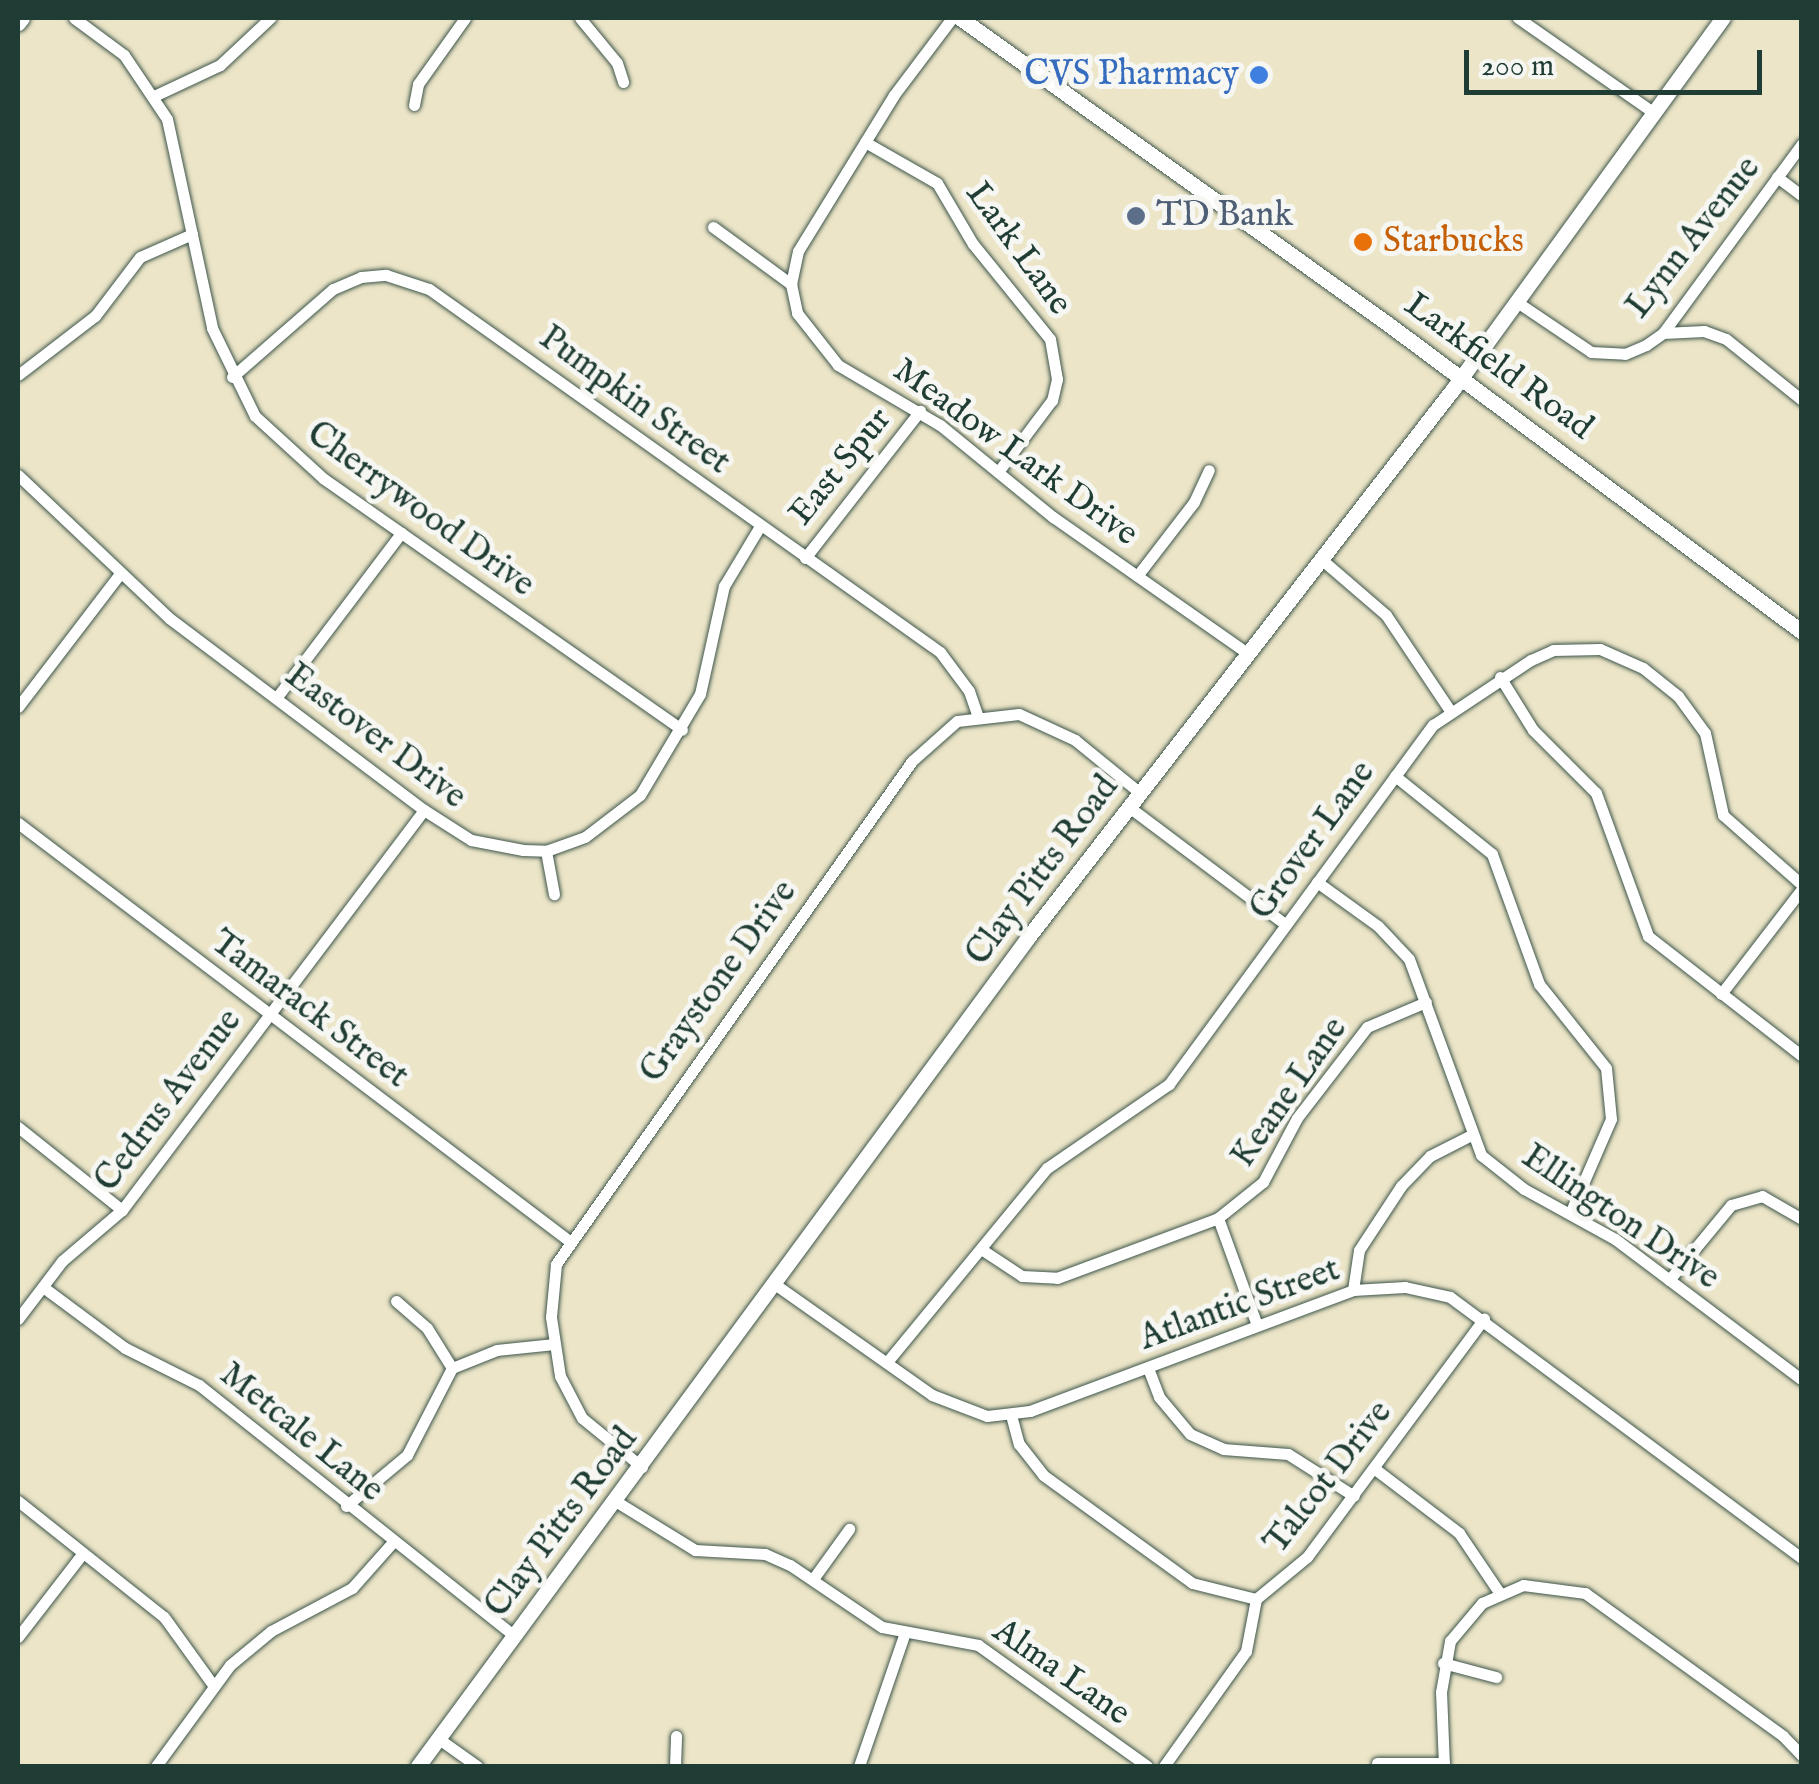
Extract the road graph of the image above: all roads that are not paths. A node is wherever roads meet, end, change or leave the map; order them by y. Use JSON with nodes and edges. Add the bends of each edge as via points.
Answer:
{"nodes":[{"id":1,"x":74,"y":18,"type":"edge"},
{"id":2,"x":270,"y":18,"type":"edge"},
{"id":3,"x":464,"y":18,"type":"edge"},
{"id":4,"x":580,"y":18,"type":"edge"},
{"id":5,"x":952,"y":18,"type":"edge"},
{"id":6,"x":960,"y":18,"type":"edge"},
{"id":7,"x":1518,"y":18,"type":"edge"},
{"id":8,"x":1723,"y":18,"type":"edge"},
{"id":9,"x":623,"y":82,"type":"dead end"},
{"id":10,"x":154,"y":96,"type":"junction"},
{"id":11,"x":414,"y":105,"type":"dead end"},
{"id":12,"x":1650,"y":110,"type":"junction"},
{"id":13,"x":865,"y":142,"type":"junction"},
{"id":14,"x":1802,"y":144,"type":"edge"},
{"id":15,"x":1777,"y":177,"type":"junction"},
{"id":16,"x":1802,"y":196,"type":"edge"},
{"id":17,"x":713,"y":228,"type":"dead end"},
{"id":18,"x":192,"y":234,"type":"junction"},
{"id":19,"x":791,"y":284,"type":"junction"},
{"id":20,"x":1517,"y":302,"type":"junction"},
{"id":21,"x":1663,"y":333,"type":"junction"},
{"id":22,"x":18,"y":375,"type":"edge"},
{"id":23,"x":232,"y":377,"type":"junction"},
{"id":24,"x":1461,"y":377,"type":"junction"},
{"id":25,"x":1802,"y":400,"type":"edge"},
{"id":26,"x":920,"y":412,"type":"junction"},
{"id":27,"x":1209,"y":470,"type":"dead end"},
{"id":28,"x":998,"y":472,"type":"junction"},
{"id":29,"x":18,"y":475,"type":"edge"},
{"id":30,"x":760,"y":526,"type":"junction"},
{"id":31,"x":401,"y":533,"type":"junction"},
{"id":32,"x":805,"y":558,"type":"junction"},
{"id":33,"x":1321,"y":559,"type":"junction"},
{"id":34,"x":119,"y":575,"type":"junction"},
{"id":35,"x":1137,"y":576,"type":"junction"},
{"id":36,"x":1802,"y":632,"type":"edge"},
{"id":37,"x":1248,"y":653,"type":"junction"},
{"id":38,"x":1500,"y":677,"type":"junction"},
{"id":39,"x":276,"y":697,"type":"junction"},
{"id":40,"x":18,"y":707,"type":"edge"},
{"id":41,"x":1449,"y":709,"type":"junction"},
{"id":42,"x":976,"y":714,"type":"junction"},
{"id":43,"x":682,"y":730,"type":"junction"},
{"id":44,"x":1394,"y":776,"type":"junction"},
{"id":45,"x":1140,"y":793,"type":"junction"},
{"id":46,"x":1130,"y":807,"type":"junction"},
{"id":47,"x":424,"y":810,"type":"junction"},
{"id":48,"x":18,"y":823,"type":"edge"},
{"id":49,"x":546,"y":851,"type":"junction"},
{"id":50,"x":1317,"y":882,"type":"junction"},
{"id":51,"x":1802,"y":887,"type":"edge"},
{"id":52,"x":554,"y":894,"type":"dead end"},
{"id":53,"x":1286,"y":925,"type":"junction"},
{"id":54,"x":1721,"y":994,"type":"junction"},
{"id":55,"x":1426,"y":1002,"type":"junction"},
{"id":56,"x":270,"y":1014,"type":"junction"},
{"id":57,"x":1802,"y":1056,"type":"edge"},
{"id":58,"x":18,"y":1127,"type":"edge"},
{"id":59,"x":1470,"y":1135,"type":"junction"},
{"id":60,"x":122,"y":1210,"type":"junction"},
{"id":61,"x":1571,"y":1211,"type":"junction"},
{"id":62,"x":1218,"y":1218,"type":"junction"},
{"id":63,"x":1802,"y":1219,"type":"edge"},
{"id":64,"x":568,"y":1240,"type":"junction"},
{"id":65,"x":981,"y":1249,"type":"junction"},
{"id":66,"x":1669,"y":1280,"type":"junction"},
{"id":67,"x":776,"y":1285,"type":"junction"},
{"id":68,"x":42,"y":1287,"type":"junction"},
{"id":69,"x":1353,"y":1290,"type":"junction"},
{"id":70,"x":396,"y":1301,"type":"dead end"},
{"id":71,"x":18,"y":1319,"type":"edge"},
{"id":72,"x":1484,"y":1319,"type":"junction"},
{"id":73,"x":1257,"y":1325,"type":"junction"},
{"id":74,"x":554,"y":1344,"type":"junction"},
{"id":75,"x":887,"y":1362,"type":"junction"},
{"id":76,"x":452,"y":1368,"type":"junction"},
{"id":77,"x":1148,"y":1368,"type":"junction"},
{"id":78,"x":1801,"y":1379,"type":"edge"},
{"id":79,"x":1011,"y":1415,"type":"junction"},
{"id":80,"x":642,"y":1468,"type":"junction"},
{"id":81,"x":1376,"y":1469,"type":"junction"},
{"id":82,"x":1354,"y":1496,"type":"junction"},
{"id":83,"x":18,"y":1502,"type":"edge"},
{"id":84,"x":617,"y":1502,"type":"junction"},
{"id":85,"x":346,"y":1506,"type":"junction"},
{"id":86,"x":849,"y":1529,"type":"dead end"},
{"id":87,"x":393,"y":1542,"type":"junction"},
{"id":88,"x":82,"y":1552,"type":"junction"},
{"id":89,"x":1802,"y":1558,"type":"edge"},
{"id":90,"x":813,"y":1579,"type":"junction"},
{"id":91,"x":1499,"y":1592,"type":"junction"},
{"id":92,"x":1256,"y":1599,"type":"junction"},
{"id":93,"x":904,"y":1635,"type":"junction"},
{"id":94,"x":515,"y":1636,"type":"junction"},
{"id":95,"x":18,"y":1637,"type":"edge"},
{"id":96,"x":1443,"y":1662,"type":"junction"},
{"id":97,"x":1496,"y":1677,"type":"dead end"},
{"id":98,"x":213,"y":1685,"type":"junction"},
{"id":99,"x":676,"y":1736,"type":"dead end"},
{"id":100,"x":440,"y":1739,"type":"junction"},
{"id":101,"x":1802,"y":1756,"type":"edge"},
{"id":102,"x":1377,"y":1763,"type":"dead end"},
{"id":103,"x":1444,"y":1764,"type":"edge"},
{"id":104,"x":156,"y":1766,"type":"edge"},
{"id":105,"x":418,"y":1766,"type":"edge"},
{"id":106,"x":477,"y":1766,"type":"edge"},
{"id":107,"x":676,"y":1766,"type":"edge"},
{"id":108,"x":859,"y":1766,"type":"edge"},
{"id":109,"x":1147,"y":1766,"type":"edge"},
{"id":110,"x":1164,"y":1766,"type":"edge"}],
"edges":[{"from":1,"to":10,"type":"street","name":"Cherrywood Drive","via":[[124,56]]},
{"from":2,"to":10,"type":"street","via":[[220,66]]},
{"from":3,"to":11,"type":"street","via":[[418,84]]},
{"from":4,"to":9,"type":"street","via":[[617,63]]},
{"from":5,"to":13,"type":"street"},
{"from":6,"to":24,"type":"street","name":"Larkfield Road"},
{"from":7,"to":12,"type":"street"},
{"from":8,"to":12,"type":"street","name":"Clay Pitts Road"},
{"from":10,"to":18,"type":"street","name":"Cherrywood Drive","via":[[167,120]]},
{"from":12,"to":20,"type":"street","name":"Clay Pitts Road"},
{"from":13,"to":19,"type":"street","via":[[798,251]]},
{"from":13,"to":28,"type":"street","name":"Lark Lane","via":[[937,183],[973,244],[1050,339],[1058,379],[1052,400]]},
{"from":14,"to":15,"type":"street","name":"Lynn Avenue"},
{"from":15,"to":16,"type":"street"},
{"from":15,"to":21,"type":"street","name":"Lynn Avenue"},
{"from":17,"to":19,"type":"street"},
{"from":18,"to":22,"type":"street","via":[[140,257],[95,316]]},
{"from":18,"to":23,"type":"street","name":"Cherrywood Drive","via":[[212,328]]},
{"from":19,"to":26,"type":"street","name":"Meadow Lark Drive","via":[[797,314],[823,353]]},
{"from":20,"to":21,"type":"street","name":"Lynn Avenue","via":[[1591,352],[1626,354]]},
{"from":20,"to":24,"type":"street","name":"Clay Pitts Road"},
{"from":21,"to":25,"type":"street","via":[[1726,339]]},
{"from":23,"to":30,"type":"street","name":"Pumpkin Street","via":[[334,289],[361,277],[408,280],[457,308]]},
{"from":23,"to":31,"type":"street","name":"Cherrywood Drive","via":[[292,455]]},
{"from":24,"to":33,"type":"street","name":"Clay Pitts Road"},
{"from":24,"to":36,"type":"street","name":"Larkfield Road"},
{"from":26,"to":28,"type":"street","name":"Meadow Lark Drive"},
{"from":26,"to":32,"type":"street","name":"East Spur"},
{"from":27,"to":35,"type":"street","via":[[1194,502]]},
{"from":28,"to":35,"type":"street","name":"Meadow Lark Drive"},
{"from":29,"to":34,"type":"street","name":"Eastover Drive"},
{"from":30,"to":32,"type":"street","name":"Pumpkin Street"},
{"from":30,"to":43,"type":"street","via":[[724,586],[712,660]]},
{"from":31,"to":39,"type":"street"},
{"from":31,"to":43,"type":"street","name":"Cherrywood Drive"},
{"from":32,"to":42,"type":"street","name":"Pumpkin Street","via":[[940,652],[969,691]]},
{"from":33,"to":37,"type":"street","name":"Clay Pitts Road"},
{"from":33,"to":41,"type":"street","via":[[1386,615]]},
{"from":34,"to":39,"type":"street","name":"Eastover Drive"},
{"from":34,"to":40,"type":"street"},
{"from":35,"to":37,"type":"street","name":"Meadow Lark Drive"},
{"from":37,"to":45,"type":"street","name":"Clay Pitts Road"},
{"from":38,"to":41,"type":"street","name":"Grover Lane"},
{"from":38,"to":51,"type":"street","name":"Grover Lane","via":[[1553,650],[1577,648],[1643,668],[1695,714],[1723,815]]},
{"from":38,"to":54,"type":"street","via":[[1533,730],[1596,794],[1648,936]]},
{"from":39,"to":47,"type":"street","name":"Eastover Drive"},
{"from":41,"to":44,"type":"street","name":"Grover Lane"},
{"from":42,"to":45,"type":"street","via":[[1037,718]]},
{"from":42,"to":64,"type":"street","name":"Graystone Drive","via":[[939,732],[912,761]]},
{"from":43,"to":49,"type":"street","via":[[621,815]]},
{"from":44,"to":50,"type":"street","name":"Grover Lane"},
{"from":44,"to":61,"type":"street","via":[[1492,854],[1539,984],[1606,1068],[1611,1119]]},
{"from":45,"to":46,"type":"street","name":"Clay Pitts Road"},
{"from":46,"to":53,"type":"street"},
{"from":46,"to":67,"type":"street","name":"Clay Pitts Road"},
{"from":47,"to":49,"type":"street","name":"Eastover Drive","via":[[471,840]]},
{"from":47,"to":56,"type":"street","name":"Cedrus Avenue"},
{"from":48,"to":56,"type":"street","name":"Tamarack Street"},
{"from":49,"to":52,"type":"street"},
{"from":50,"to":53,"type":"street","name":"Grover Lane"},
{"from":50,"to":55,"type":"street","name":"Ellington Drive","via":[[1394,941]]},
{"from":51,"to":54,"type":"street"},
{"from":53,"to":65,"type":"street","name":"Grover Lane","via":[[1169,1084],[1047,1168]]},
{"from":54,"to":57,"type":"street"},
{"from":55,"to":59,"type":"street","name":"Ellington Drive"},
{"from":55,"to":62,"type":"street","name":"Keane Lane","via":[[1367,1028],[1297,1118],[1262,1182]]},
{"from":56,"to":60,"type":"street","name":"Cedrus Avenue"},
{"from":56,"to":64,"type":"street","name":"Tamarack Street"},
{"from":58,"to":60,"type":"street"},
{"from":59,"to":61,"type":"street","name":"Ellington Drive","via":[[1510,1180]]},
{"from":59,"to":69,"type":"street","via":[[1430,1156],[1408,1178],[1359,1250]]},
{"from":60,"to":68,"type":"street","name":"Cedrus Avenue"},
{"from":61,"to":66,"type":"street","name":"Ellington Drive"},
{"from":62,"to":65,"type":"street","name":"Keane Lane","via":[[1057,1278],[1022,1276]]},
{"from":62,"to":73,"type":"street"},
{"from":63,"to":66,"type":"street","via":[[1762,1196],[1731,1206]]},
{"from":64,"to":74,"type":"street","name":"Graystone Drive","via":[[552,1292]]},
{"from":65,"to":75,"type":"street","name":"Grover Lane"},
{"from":66,"to":78,"type":"street","name":"Ellington Drive"},
{"from":67,"to":75,"type":"street","name":"Atlantic Street"},
{"from":67,"to":80,"type":"street","name":"Clay Pitts Road"},
{"from":68,"to":71,"type":"street","name":"Cedrus Avenue"},
{"from":68,"to":85,"type":"street","name":"Metcale Lane","via":[[125,1348],[199,1385]]},
{"from":69,"to":72,"type":"street","name":"Atlantic Street","via":[[1424,1291],[1450,1297]]},
{"from":69,"to":73,"type":"street","name":"Atlantic Street"},
{"from":70,"to":76,"type":"street","via":[[427,1328]]},
{"from":72,"to":81,"type":"street","name":"Talcot Drive"},
{"from":72,"to":89,"type":"street","name":"Atlantic Street"},
{"from":73,"to":77,"type":"street","name":"Atlantic Street"},
{"from":74,"to":76,"type":"street","via":[[497,1350]]},
{"from":74,"to":80,"type":"street","name":"Graystone Drive","via":[[560,1376],[582,1418]]},
{"from":75,"to":79,"type":"street","name":"Atlantic Street","via":[[952,1407]]},
{"from":76,"to":85,"type":"street","via":[[408,1455]]},
{"from":77,"to":79,"type":"street","name":"Atlantic Street"},
{"from":77,"to":82,"type":"street","via":[[1166,1408],[1190,1434],[1223,1449],[1288,1454]]},
{"from":79,"to":92,"type":"street","name":"Talcot Drive","via":[[1020,1444],[1043,1476],[1192,1583]]},
{"from":80,"to":84,"type":"street","name":"Clay Pitts Road"},
{"from":81,"to":82,"type":"street","name":"Talcot Drive"},
{"from":81,"to":91,"type":"street","via":[[1459,1533]]},
{"from":82,"to":92,"type":"street","name":"Talcot Drive","via":[[1298,1568]]},
{"from":83,"to":88,"type":"street"},
{"from":84,"to":90,"type":"street","name":"Alma Lane","via":[[695,1550],[766,1554]]},
{"from":84,"to":94,"type":"street","name":"Clay Pitts Road"},
{"from":85,"to":87,"type":"street","name":"Metcale Lane"},
{"from":86,"to":90,"type":"street"},
{"from":87,"to":94,"type":"street","name":"Metcale Lane"},
{"from":87,"to":98,"type":"street","via":[[352,1588],[272,1630]]},
{"from":88,"to":95,"type":"street"},
{"from":88,"to":98,"type":"street","via":[[182,1634]]},
{"from":90,"to":93,"type":"street","name":"Alma Lane","via":[[862,1617]]},
{"from":91,"to":96,"type":"street","via":[[1464,1620]]},
{"from":91,"to":101,"type":"street","via":[[1556,1585],[1585,1593],[1784,1736]]},
{"from":92,"to":110,"type":"street","via":[[1246,1651]]},
{"from":93,"to":108,"type":"street"},
{"from":93,"to":109,"type":"street","name":"Alma Lane","via":[[978,1644]]},
{"from":94,"to":100,"type":"street","name":"Clay Pitts Road"},
{"from":96,"to":97,"type":"street"},
{"from":96,"to":103,"type":"street"},
{"from":98,"to":104,"type":"street"},
{"from":99,"to":107,"type":"street"},
{"from":100,"to":105,"type":"street","name":"Clay Pitts Road"},
{"from":100,"to":106,"type":"street"},
{"from":102,"to":103,"type":"street"}]}
